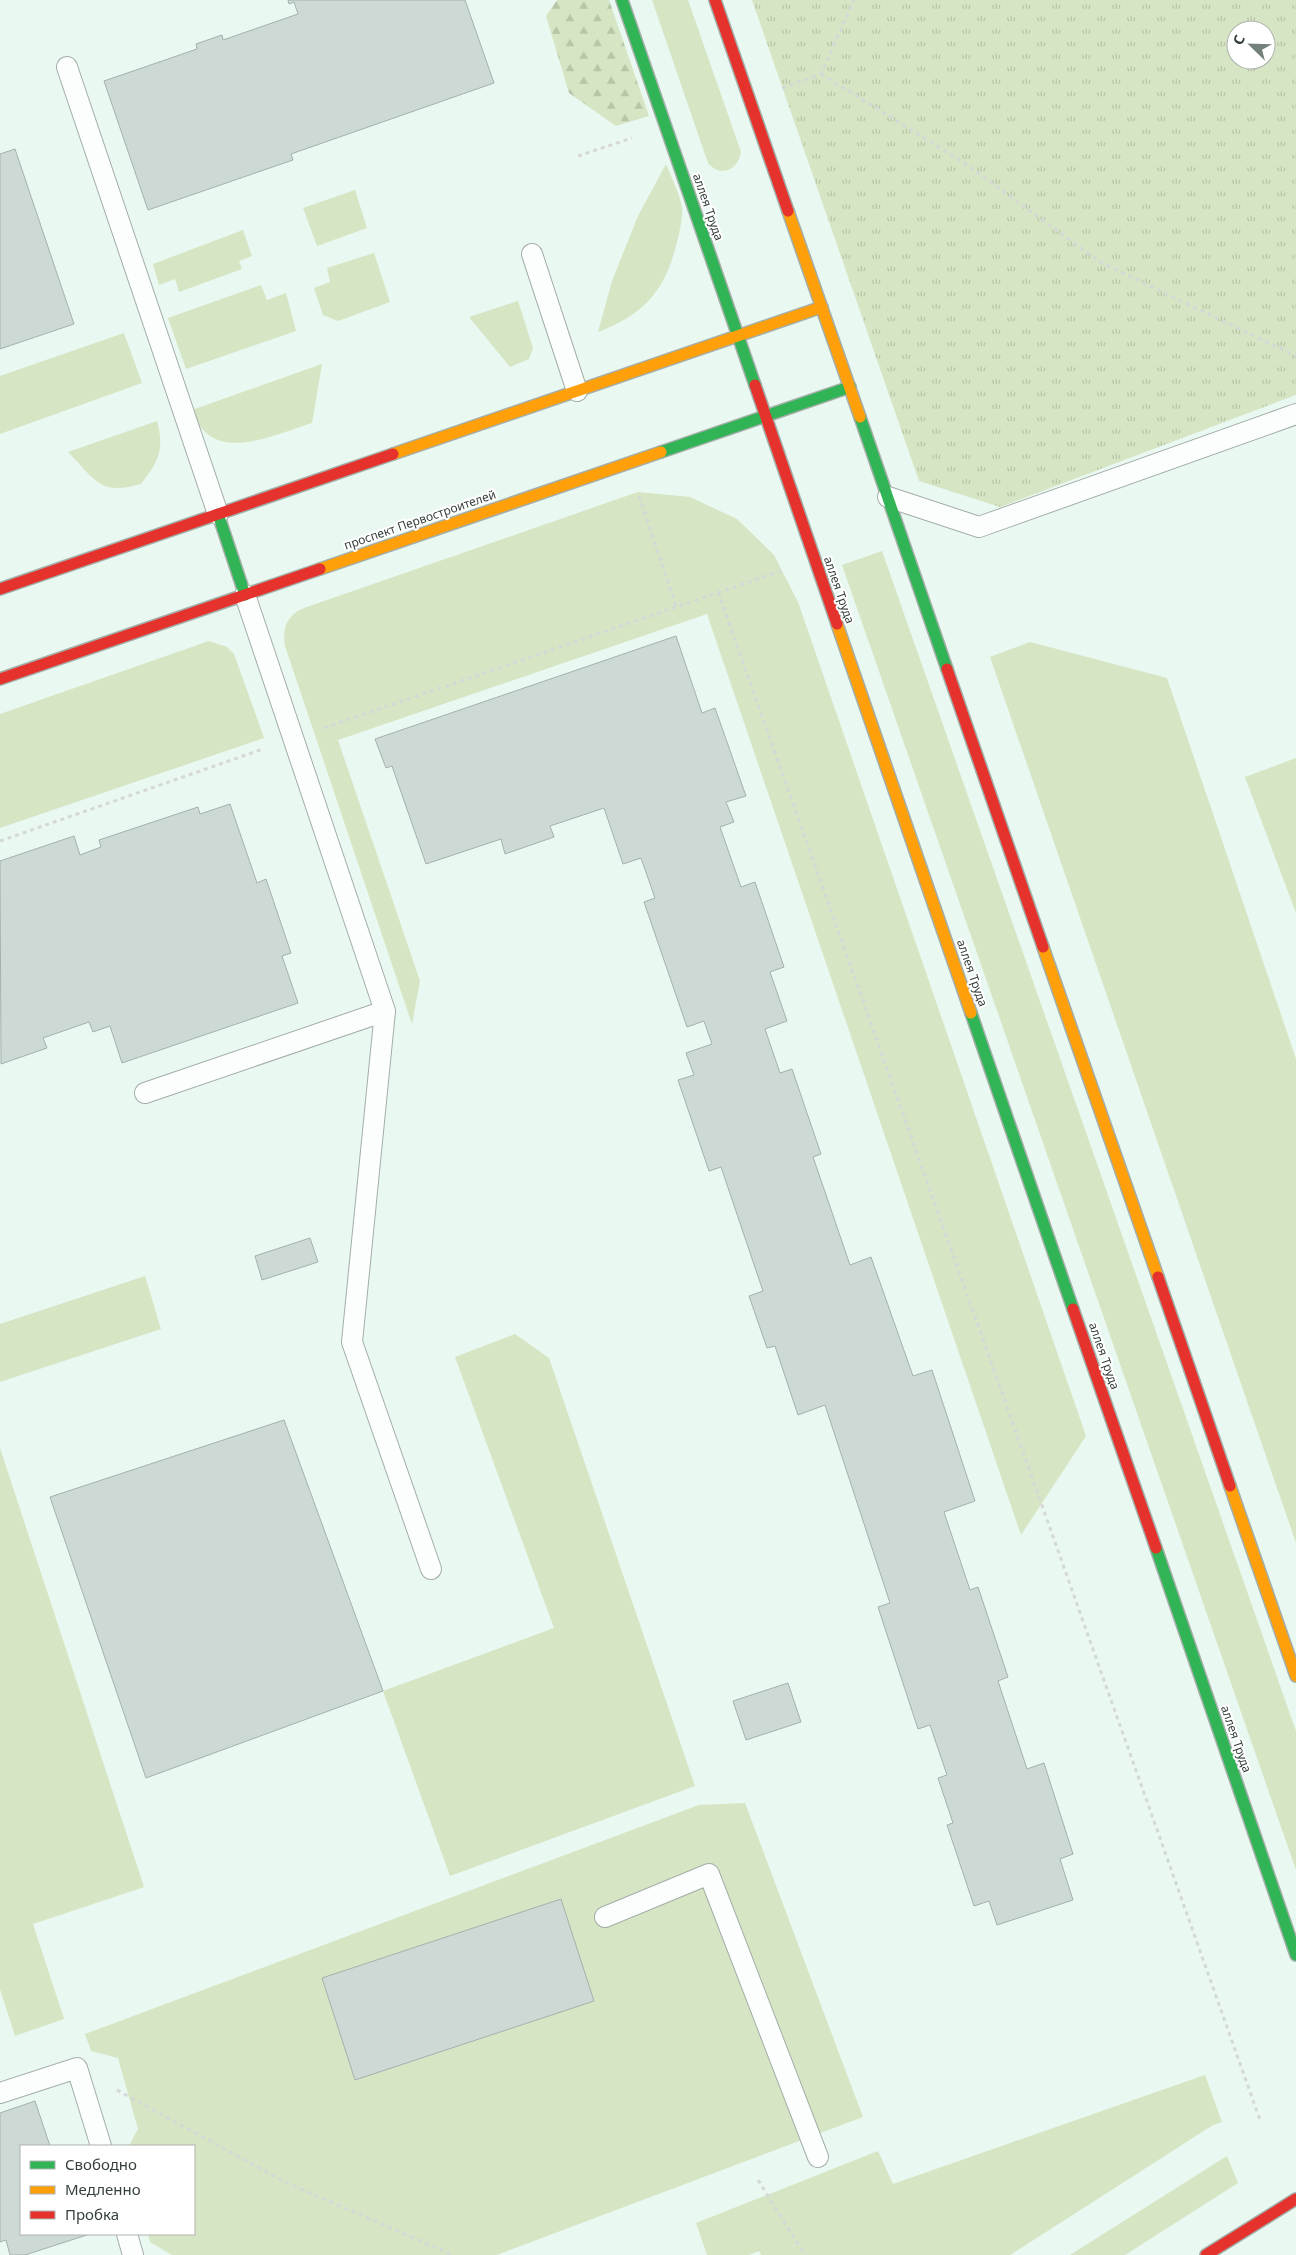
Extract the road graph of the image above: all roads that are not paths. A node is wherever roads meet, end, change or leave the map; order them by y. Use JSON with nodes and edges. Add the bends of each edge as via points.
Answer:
{"nodes":[{"id":1,"x":622,"y":0,"type":"edge"},
{"id":2,"x":715,"y":0,"type":"edge"},
{"id":3,"x":67,"y":67,"type":"dead end"},
{"id":4,"x":532,"y":254,"type":"dead end"},
{"id":5,"x":822,"y":307,"type":"junction"},
{"id":6,"x":738,"y":336,"type":"junction"},
{"id":7,"x":850,"y":387,"type":"junction"},
{"id":8,"x":578,"y":391,"type":"junction"},
{"id":9,"x":1296,"y":414,"type":"edge"},
{"id":10,"x":765,"y":416,"type":"junction"},
{"id":11,"x":888,"y":497,"type":"junction"},
{"id":12,"x":218,"y":514,"type":"junction"},
{"id":13,"x":0,"y":589,"type":"edge"},
{"id":14,"x":245,"y":595,"type":"junction"},
{"id":15,"x":0,"y":679,"type":"edge"},
{"id":16,"x":385,"y":1011,"type":"junction"},
{"id":17,"x":145,"y":1094,"type":"dead end"},
{"id":18,"x":431,"y":1569,"type":"dead end"},
{"id":19,"x":1296,"y":1676,"type":"edge"},
{"id":20,"x":605,"y":1916,"type":"dead end"},
{"id":21,"x":1296,"y":1955,"type":"edge"},
{"id":22,"x":0,"y":2093,"type":"edge"},
{"id":23,"x":101,"y":2145,"type":"edge"},
{"id":24,"x":818,"y":2157,"type":"dead end"},
{"id":25,"x":1296,"y":2199,"type":"edge"},
{"id":26,"x":1206,"y":2255,"type":"edge"}],
"edges":[{"from":1,"to":6,"type":"main road","name":"аллея Труда"},
{"from":2,"to":5,"type":"main road"},
{"from":3,"to":12,"type":"lane"},
{"from":4,"to":8,"type":"lane"},
{"from":5,"to":6,"type":"main road"},
{"from":5,"to":7,"type":"main road"},
{"from":6,"to":8,"type":"main road"},
{"from":6,"to":10,"type":"main road","name":"аллея Труда"},
{"from":7,"to":10,"type":"main road","name":"проспект Первостроителей"},
{"from":7,"to":11,"type":"main road"},
{"from":8,"to":12,"type":"main road"},
{"from":9,"to":11,"type":"lane","via":[[979,527]]},
{"from":10,"to":14,"type":"main road","name":"проспект Первостроителей"},
{"from":10,"to":21,"type":"main road","name":"аллея Труда"},
{"from":11,"to":19,"type":"main road"},
{"from":12,"to":13,"type":"main road"},
{"from":12,"to":14,"type":"main road"},
{"from":14,"to":15,"type":"main road","name":"проспект Первостроителей"},
{"from":14,"to":16,"type":"lane"},
{"from":16,"to":17,"type":"lane"},
{"from":16,"to":18,"type":"lane","via":[[352,1342]]},
{"from":20,"to":24,"type":"lane","via":[[709,1874]]},
{"from":22,"to":23,"type":"lane","via":[[77,2068]]},
{"from":25,"to":26,"type":"main road"}]}
